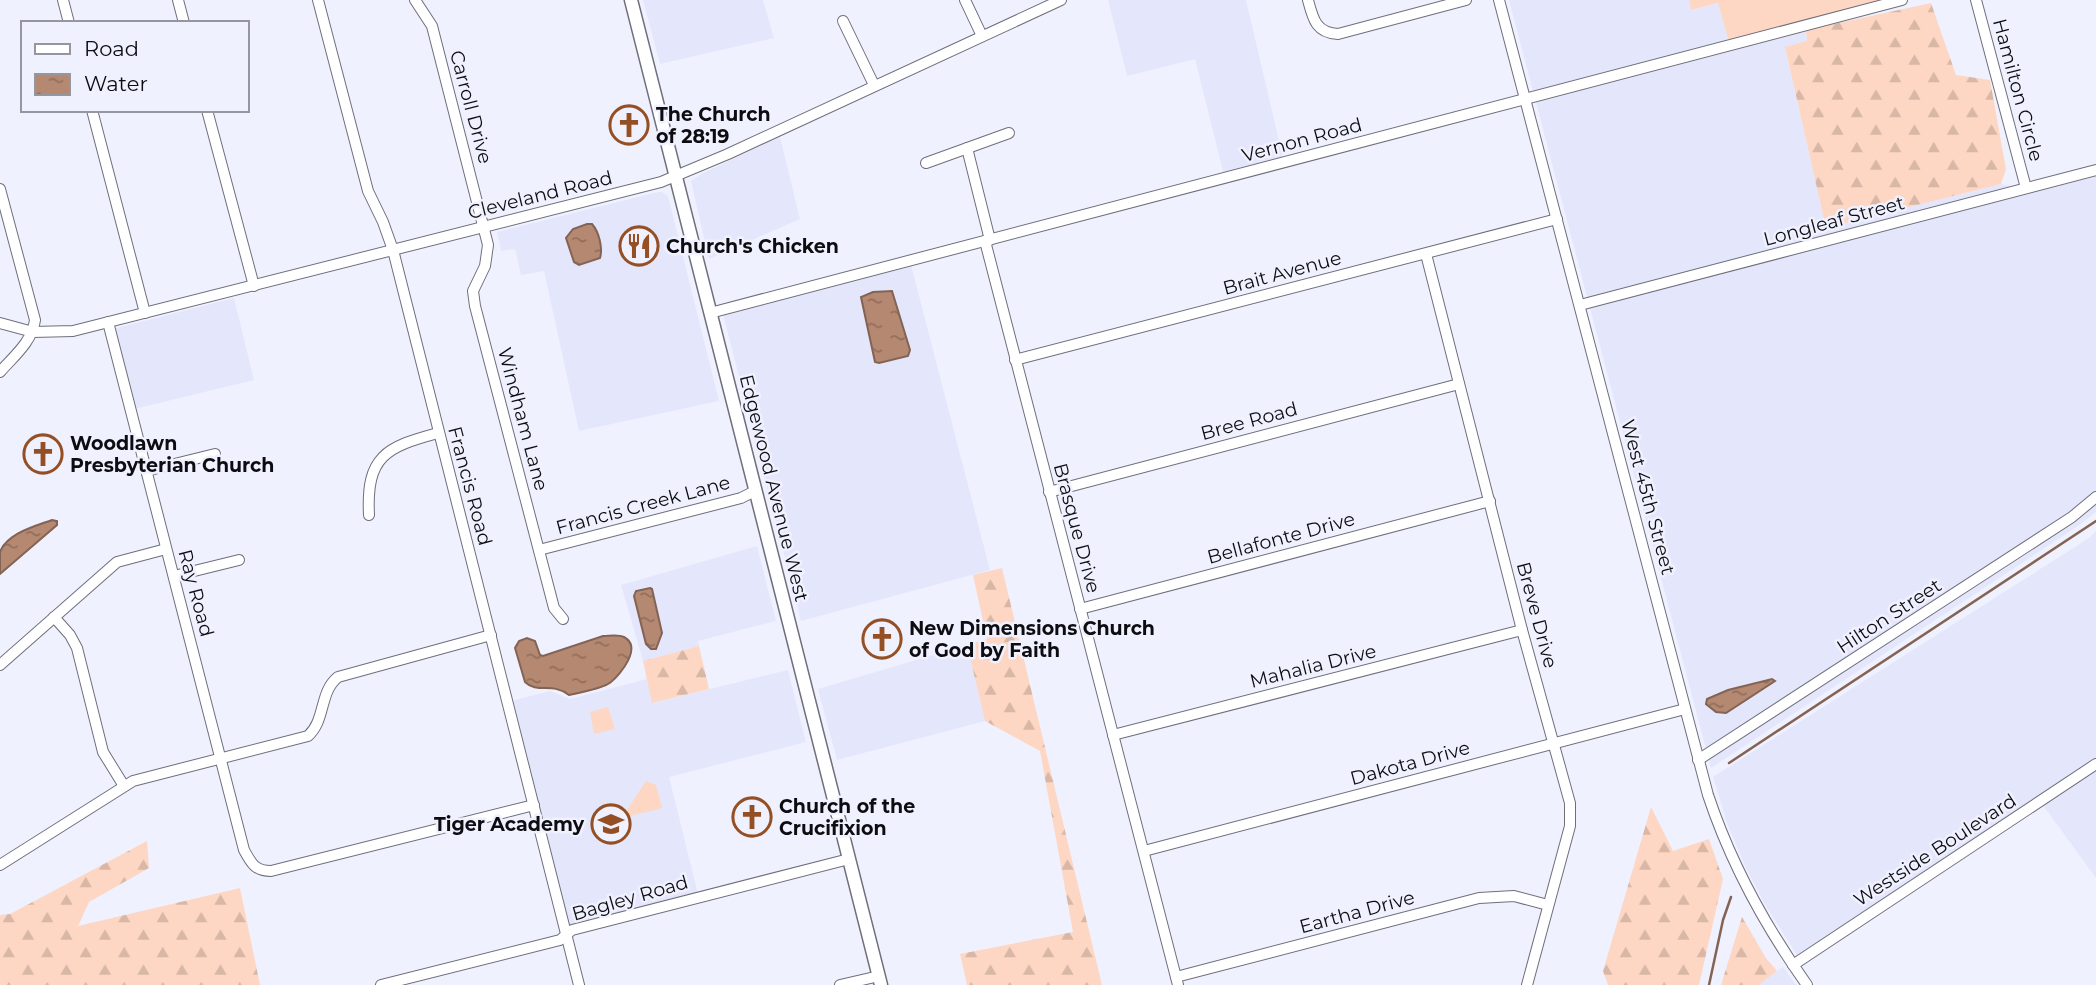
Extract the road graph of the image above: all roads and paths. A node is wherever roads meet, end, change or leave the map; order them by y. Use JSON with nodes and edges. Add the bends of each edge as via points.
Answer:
{"nodes":[{"id":1,"x":63,"y":0,"type":"edge"},
{"id":2,"x":178,"y":0,"type":"edge"},
{"id":3,"x":318,"y":0,"type":"edge"},
{"id":4,"x":415,"y":0,"type":"edge"},
{"id":5,"x":631,"y":0,"type":"edge"},
{"id":6,"x":965,"y":0,"type":"edge"},
{"id":7,"x":1061,"y":0,"type":"edge"},
{"id":8,"x":1308,"y":0,"type":"edge"},
{"id":9,"x":1466,"y":0,"type":"edge"},
{"id":10,"x":1499,"y":0,"type":"edge"},
{"id":11,"x":1902,"y":0,"type":"edge"},
{"id":12,"x":1976,"y":0,"type":"edge"},
{"id":13,"x":68,"y":21,"type":"edge"},
{"id":14,"x":183,"y":21,"type":"edge"},
{"id":15,"x":843,"y":21,"type":"dead end"},
{"id":16,"x":982,"y":36,"type":"junction"},
{"id":17,"x":874,"y":85,"type":"junction"},
{"id":18,"x":1526,"y":99,"type":"junction"},
{"id":19,"x":93,"y":112,"type":"edge"},
{"id":20,"x":208,"y":112,"type":"edge"},
{"id":21,"x":1009,"y":133,"type":"dead end"},
{"id":22,"x":967,"y":148,"type":"junction"},
{"id":23,"x":926,"y":163,"type":"dead end"},
{"id":24,"x":2096,"y":170,"type":"edge"},
{"id":25,"x":675,"y":177,"type":"junction"},
{"id":26,"x":2026,"y":188,"type":"junction"},
{"id":27,"x":0,"y":189,"type":"edge"},
{"id":28,"x":1557,"y":219,"type":"junction"},
{"id":29,"x":484,"y":226,"type":"junction"},
{"id":30,"x":988,"y":241,"type":"junction"},
{"id":31,"x":393,"y":250,"type":"junction"},
{"id":32,"x":1426,"y":254,"type":"junction"},
{"id":33,"x":254,"y":286,"type":"junction"},
{"id":34,"x":1580,"y":305,"type":"junction"},
{"id":35,"x":145,"y":313,"type":"junction"},
{"id":36,"x":710,"y":313,"type":"junction"},
{"id":37,"x":108,"y":322,"type":"junction"},
{"id":38,"x":0,"y":323,"type":"edge"},
{"id":39,"x":33,"y":332,"type":"junction"},
{"id":40,"x":1015,"y":360,"type":"junction"},
{"id":41,"x":0,"y":372,"type":"edge"},
{"id":42,"x":1459,"y":384,"type":"junction"},
{"id":43,"x":438,"y":433,"type":"junction"},
{"id":44,"x":215,"y":454,"type":"dead end"},
{"id":45,"x":146,"y":471,"type":"junction"},
{"id":46,"x":755,"y":491,"type":"junction"},
{"id":47,"x":1049,"y":492,"type":"junction"},
{"id":48,"x":2096,"y":497,"type":"edge"},
{"id":49,"x":1490,"y":501,"type":"junction"},
{"id":50,"x":369,"y":515,"type":"dead end"},
{"id":51,"x":166,"y":549,"type":"junction"},
{"id":52,"x":539,"y":550,"type":"junction"},
{"id":53,"x":239,"y":560,"type":"dead end"},
{"id":54,"x":174,"y":576,"type":"junction"},
{"id":55,"x":1080,"y":608,"type":"junction"},
{"id":56,"x":54,"y":617,"type":"junction"},
{"id":57,"x":563,"y":619,"type":"dead end"},
{"id":58,"x":1522,"y":630,"type":"junction"},
{"id":59,"x":491,"y":635,"type":"junction"},
{"id":60,"x":0,"y":665,"type":"edge"},
{"id":61,"x":1685,"y":709,"type":"junction"},
{"id":62,"x":1113,"y":735,"type":"junction"},
{"id":63,"x":1554,"y":743,"type":"junction"},
{"id":64,"x":221,"y":760,"type":"junction"},
{"id":65,"x":1698,"y":760,"type":"junction"},
{"id":66,"x":2096,"y":764,"type":"edge"},
{"id":67,"x":124,"y":786,"type":"junction"},
{"id":68,"x":534,"y":805,"type":"junction"},
{"id":69,"x":1143,"y":851,"type":"junction"},
{"id":70,"x":849,"y":859,"type":"junction"},
{"id":71,"x":0,"y":865,"type":"edge"},
{"id":72,"x":1548,"y":905,"type":"junction"},
{"id":73,"x":567,"y":935,"type":"junction"},
{"id":74,"x":1793,"y":965,"type":"junction"},
{"id":75,"x":880,"y":980,"type":"edge"},
{"id":76,"x":1177,"y":981,"type":"edge"},
{"id":77,"x":381,"y":985,"type":"edge"},
{"id":78,"x":579,"y":985,"type":"edge"},
{"id":79,"x":840,"y":985,"type":"edge"},
{"id":80,"x":1527,"y":985,"type":"edge"},
{"id":81,"x":1807,"y":985,"type":"edge"}],
"edges":[{"from":1,"to":13,"type":"street"},
{"from":2,"to":14,"type":"street"},
{"from":3,"to":31,"type":"street","name":"Francis Road","via":[[368,191]]},
{"from":4,"to":29,"type":"street","name":"Carroll Drive","via":[[432,26]]},
{"from":5,"to":25,"type":"main road","name":"Edgewood Avenue West"},
{"from":6,"to":16,"type":"street"},
{"from":7,"to":16,"type":"street","name":"Cleveland Road"},
{"from":8,"to":9,"type":"street","via":[[1313,21],[1323,32],[1338,34]]},
{"from":10,"to":18,"type":"street","name":"West 45th Street"},
{"from":11,"to":18,"type":"street","name":"Vernon Road"},
{"from":12,"to":26,"type":"street","name":"Hamilton Circle"},
{"from":15,"to":17,"type":"street"},
{"from":16,"to":17,"type":"street","name":"Cleveland Road"},
{"from":17,"to":25,"type":"street","name":"Cleveland Road"},
{"from":18,"to":28,"type":"street","name":"West 45th Street"},
{"from":18,"to":30,"type":"street","name":"Vernon Road"},
{"from":19,"to":35,"type":"street"},
{"from":20,"to":33,"type":"street"},
{"from":21,"to":22,"type":"street"},
{"from":22,"to":23,"type":"street"},
{"from":22,"to":30,"type":"street","name":"Brasque Drive"},
{"from":24,"to":26,"type":"street","name":"Longleaf Street"},
{"from":25,"to":29,"type":"street","name":"Cleveland Road"},
{"from":25,"to":36,"type":"main road","name":"Edgewood Avenue West"},
{"from":26,"to":34,"type":"street","name":"Longleaf Street"},
{"from":27,"to":39,"type":"street","via":[[34,320]]},
{"from":28,"to":32,"type":"street","name":"Brait Avenue"},
{"from":28,"to":34,"type":"street","name":"West 45th Street"},
{"from":29,"to":31,"type":"street","name":"Cleveland Road"},
{"from":29,"to":52,"type":"street","name":"Windham Lane","via":[[488,253],[473,291],[475,306]]},
{"from":30,"to":36,"type":"street","name":"Vernon Road"},
{"from":30,"to":40,"type":"street","name":"Brasque Drive"},
{"from":31,"to":33,"type":"street","name":"Cleveland Road"},
{"from":31,"to":43,"type":"street","name":"Francis Road"},
{"from":32,"to":40,"type":"street","name":"Brait Avenue"},
{"from":32,"to":42,"type":"street","name":"Breve Drive"},
{"from":33,"to":35,"type":"street","name":"Cleveland Road"},
{"from":34,"to":61,"type":"street","name":"West 45th Street"},
{"from":35,"to":37,"type":"street","name":"Cleveland Road"},
{"from":36,"to":46,"type":"main road","name":"Edgewood Avenue West"},
{"from":37,"to":39,"type":"street","name":"Cleveland Road","via":[[73,331]]},
{"from":37,"to":45,"type":"street","name":"Ray Road"},
{"from":38,"to":39,"type":"street","name":"Cleveland Road"},
{"from":39,"to":41,"type":"street"},
{"from":40,"to":47,"type":"street","name":"Brasque Drive"},
{"from":42,"to":47,"type":"street","name":"Bree Road"},
{"from":42,"to":49,"type":"street","name":"Breve Drive"},
{"from":43,"to":50,"type":"street","via":[[397,446],[379,460],[368,489]]},
{"from":43,"to":59,"type":"street","name":"Francis Road"},
{"from":44,"to":45,"type":"street"},
{"from":45,"to":51,"type":"street","name":"Ray Road"},
{"from":46,"to":52,"type":"street","name":"Francis Creek Lane"},
{"from":46,"to":70,"type":"main road","name":"Edgewood Avenue West"},
{"from":47,"to":55,"type":"street","name":"Brasque Drive"},
{"from":48,"to":65,"type":"street","name":"Hilton Street"},
{"from":49,"to":55,"type":"street","name":"Bellafonte Drive"},
{"from":49,"to":58,"type":"street","name":"Breve Drive"},
{"from":51,"to":54,"type":"street","name":"Ray Road"},
{"from":51,"to":56,"type":"street","via":[[117,562]]},
{"from":52,"to":57,"type":"street","name":"Windham Lane","via":[[554,608]]},
{"from":53,"to":54,"type":"street"},
{"from":54,"to":64,"type":"street","name":"Ray Road"},
{"from":55,"to":62,"type":"street","name":"Brasque Drive"},
{"from":56,"to":60,"type":"street"},
{"from":56,"to":67,"type":"street","via":[[77,648],[103,752]]},
{"from":58,"to":62,"type":"street","name":"Mahalia Drive"},
{"from":58,"to":63,"type":"street","name":"Breve Drive"},
{"from":59,"to":64,"type":"street","via":[[338,677],[327,690],[318,723],[308,736]]},
{"from":59,"to":68,"type":"street","name":"Francis Road"},
{"from":61,"to":63,"type":"street","name":"Dakota Drive"},
{"from":61,"to":65,"type":"street","name":"West 45th Street"},
{"from":62,"to":69,"type":"street","name":"Brasque Drive"},
{"from":63,"to":69,"type":"street","name":"Dakota Drive"},
{"from":63,"to":72,"type":"street","name":"Breve Drive","via":[[1571,815]]},
{"from":64,"to":67,"type":"street"},
{"from":64,"to":68,"type":"street","name":"Ray Road","via":[[244,850],[257,869],[271,871]]},
{"from":65,"to":74,"type":"street","name":"West 45th Street","via":[[1719,828],[1748,892]]},
{"from":66,"to":74,"type":"street","name":"Westside Boulevard"},
{"from":67,"to":71,"type":"street"},
{"from":68,"to":73,"type":"street","name":"Francis Road"},
{"from":69,"to":76,"type":"street","name":"Brasque Drive"},
{"from":70,"to":73,"type":"street","name":"Bagley Road","via":[[572,930]]},
{"from":70,"to":75,"type":"main road","name":"Edgewood Avenue West"},
{"from":72,"to":76,"type":"street","name":"Eartha Drive","via":[[1514,896],[1479,898]]},
{"from":72,"to":80,"type":"street","name":"Breve Drive"},
{"from":73,"to":77,"type":"street","name":"Bagley Road"},
{"from":73,"to":78,"type":"street","name":"Francis Road"},
{"from":74,"to":81,"type":"street","name":"West 45th Street"},
{"from":75,"to":79,"type":"street"}]}
